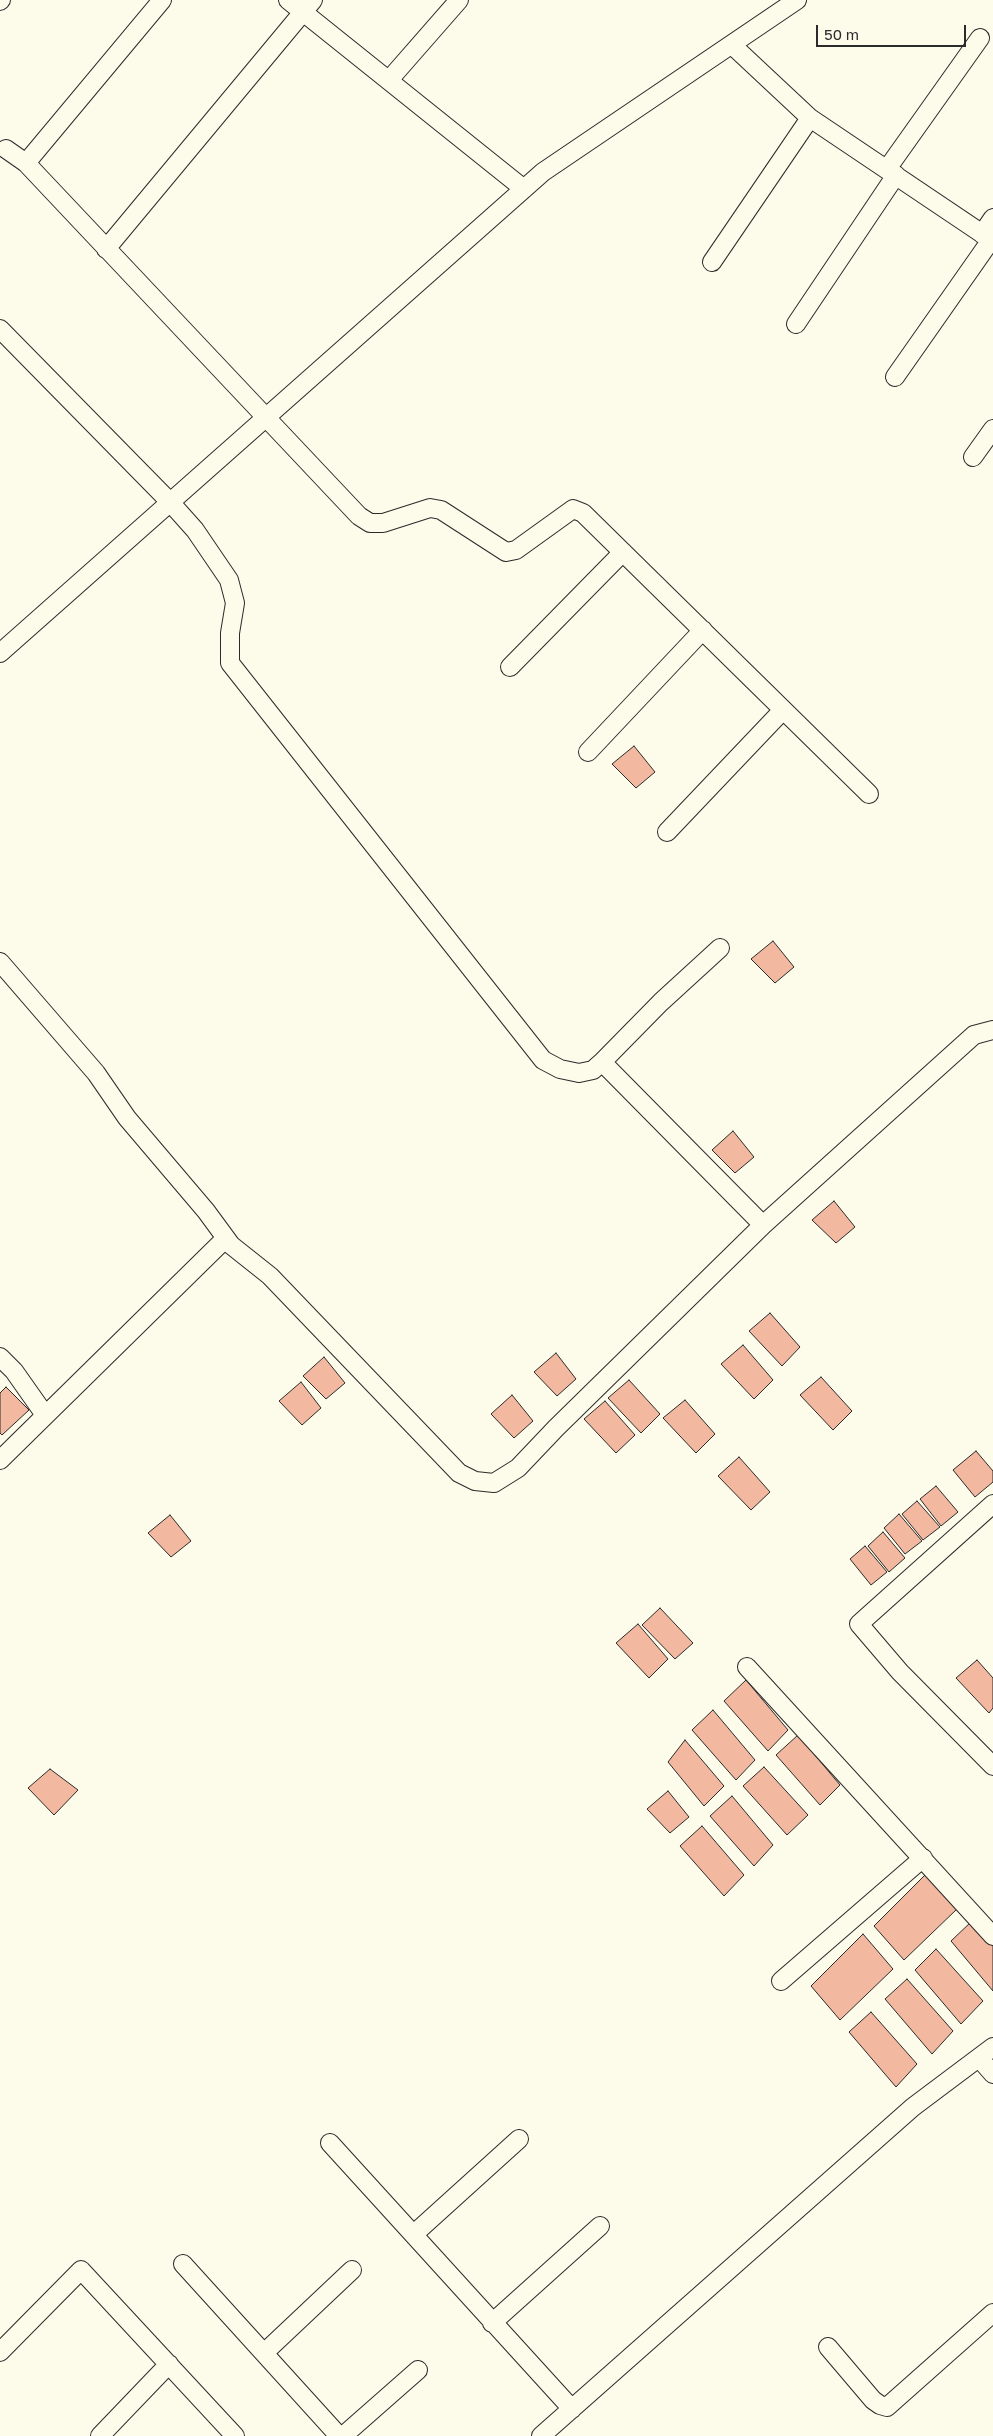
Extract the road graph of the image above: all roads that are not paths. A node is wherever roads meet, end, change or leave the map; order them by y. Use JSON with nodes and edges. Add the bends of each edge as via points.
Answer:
{"nodes":[{"id":1,"x":162,"y":0,"type":"edge"},
{"id":2,"x":288,"y":0,"type":"edge"},
{"id":3,"x":459,"y":0,"type":"edge"},
{"id":4,"x":797,"y":0,"type":"edge"},
{"id":5,"x":308,"y":6,"type":"edge"},
{"id":6,"x":980,"y":38,"type":"dead end"},
{"id":7,"x":732,"y":45,"type":"junction"},
{"id":8,"x":389,"y":80,"type":"junction"},
{"id":9,"x":810,"y":118,"type":"junction"},
{"id":10,"x":2,"y":149,"type":"edge"},
{"id":11,"x":26,"y":163,"type":"junction"},
{"id":12,"x":891,"y":172,"type":"junction"},
{"id":13,"x":524,"y":189,"type":"junction"},
{"id":14,"x":993,"y":218,"type":"edge"},
{"id":15,"x":989,"y":238,"type":"edge"},
{"id":16,"x":106,"y":249,"type":"junction"},
{"id":17,"x":712,"y":262,"type":"dead end"},
{"id":18,"x":796,"y":324,"type":"dead end"},
{"id":19,"x":0,"y":330,"type":"edge"},
{"id":20,"x":895,"y":377,"type":"dead end"},
{"id":21,"x":266,"y":417,"type":"junction"},
{"id":22,"x":993,"y":429,"type":"edge"},
{"id":23,"x":973,"y":457,"type":"dead end"},
{"id":24,"x":170,"y":502,"type":"junction"},
{"id":25,"x":623,"y":552,"type":"junction"},
{"id":26,"x":703,"y":630,"type":"junction"},
{"id":27,"x":0,"y":653,"type":"edge"},
{"id":28,"x":510,"y":667,"type":"dead end"},
{"id":29,"x":783,"y":710,"type":"junction"},
{"id":30,"x":588,"y":752,"type":"dead end"},
{"id":31,"x":869,"y":794,"type":"dead end"},
{"id":32,"x":667,"y":832,"type":"dead end"},
{"id":33,"x":720,"y":948,"type":"dead end"},
{"id":34,"x":0,"y":962,"type":"edge"},
{"id":35,"x":993,"y":1030,"type":"edge"},
{"id":36,"x":602,"y":1062,"type":"junction"},
{"id":37,"x":763,"y":1224,"type":"junction"},
{"id":38,"x":226,"y":1238,"type":"junction"},
{"id":39,"x":0,"y":1357,"type":"edge"},
{"id":40,"x":45,"y":1415,"type":"junction"},
{"id":41,"x":0,"y":1460,"type":"edge"},
{"id":42,"x":993,"y":1504,"type":"edge"},
{"id":43,"x":747,"y":1667,"type":"dead end"},
{"id":44,"x":993,"y":1766,"type":"edge"},
{"id":45,"x":923,"y":1858,"type":"junction"},
{"id":46,"x":993,"y":1936,"type":"edge"},
{"id":47,"x":781,"y":1980,"type":"dead end"},
{"id":48,"x":986,"y":2052,"type":"edge"},
{"id":49,"x":993,"y":2074,"type":"edge"},
{"id":50,"x":519,"y":2139,"type":"dead end"},
{"id":51,"x":330,"y":2143,"type":"dead end"},
{"id":52,"x":600,"y":2226,"type":"dead end"},
{"id":53,"x":414,"y":2234,"type":"junction"},
{"id":54,"x":183,"y":2264,"type":"dead end"},
{"id":55,"x":352,"y":2270,"type":"dead end"},
{"id":56,"x":993,"y":2313,"type":"edge"},
{"id":57,"x":492,"y":2323,"type":"junction"},
{"id":58,"x":828,"y":2347,"type":"dead end"},
{"id":59,"x":0,"y":2352,"type":"edge"},
{"id":60,"x":264,"y":2353,"type":"junction"},
{"id":61,"x":168,"y":2364,"type":"junction"},
{"id":62,"x":418,"y":2370,"type":"dead end"},
{"id":63,"x":572,"y":2409,"type":"junction"},
{"id":64,"x":100,"y":2436,"type":"edge"},
{"id":65,"x":235,"y":2436,"type":"edge"},
{"id":66,"x":341,"y":2436,"type":"edge"},
{"id":67,"x":542,"y":2436,"type":"edge"}],
"edges":[{"from":1,"to":11,"type":"street"},
{"from":2,"to":5,"type":"street"},
{"from":3,"to":8,"type":"street"},
{"from":4,"to":7,"type":"street"},
{"from":5,"to":8,"type":"street"},
{"from":5,"to":16,"type":"street"},
{"from":6,"to":12,"type":"street"},
{"from":7,"to":9,"type":"street"},
{"from":7,"to":13,"type":"street","via":[[543,172]]},
{"from":8,"to":13,"type":"street"},
{"from":9,"to":12,"type":"street"},
{"from":9,"to":17,"type":"street"},
{"from":10,"to":11,"type":"street"},
{"from":11,"to":16,"type":"street"},
{"from":12,"to":15,"type":"street"},
{"from":12,"to":18,"type":"street"},
{"from":13,"to":21,"type":"street"},
{"from":14,"to":15,"type":"street"},
{"from":15,"to":20,"type":"street"},
{"from":16,"to":21,"type":"street"},
{"from":19,"to":24,"type":"street"},
{"from":21,"to":24,"type":"street"},
{"from":21,"to":25,"type":"street","via":[[359,516],[370,523],[383,524],[430,508],[441,510],[506,552],[516,550],[573,509],[583,513]]},
{"from":22,"to":23,"type":"street"},
{"from":24,"to":27,"type":"street"},
{"from":24,"to":36,"type":"street","via":[[195,530],[229,580],[236,603],[230,633],[230,663],[543,1060],[560,1069],[579,1073],[592,1070]]},
{"from":25,"to":26,"type":"street"},
{"from":25,"to":28,"type":"street"},
{"from":26,"to":29,"type":"street"},
{"from":26,"to":30,"type":"street"},
{"from":29,"to":31,"type":"street"},
{"from":29,"to":32,"type":"street"},
{"from":33,"to":36,"type":"street"},
{"from":34,"to":38,"type":"street","via":[[96,1073],[127,1118]]},
{"from":35,"to":37,"type":"street","via":[[974,1035]]},
{"from":36,"to":37,"type":"street"},
{"from":37,"to":38,"type":"street","via":[[518,1468],[494,1483],[475,1481],[459,1473],[270,1276]]},
{"from":38,"to":40,"type":"street"},
{"from":39,"to":40,"type":"street","via":[[14,1370]]},
{"from":40,"to":41,"type":"street"},
{"from":42,"to":44,"type":"street","via":[[859,1624],[900,1672]]},
{"from":43,"to":45,"type":"street"},
{"from":45,"to":46,"type":"street"},
{"from":45,"to":47,"type":"street"},
{"from":48,"to":49,"type":"street"},
{"from":48,"to":63,"type":"street","via":[[913,2107]]},
{"from":50,"to":53,"type":"street"},
{"from":51,"to":53,"type":"street"},
{"from":52,"to":57,"type":"street"},
{"from":53,"to":57,"type":"street"},
{"from":54,"to":60,"type":"street"},
{"from":55,"to":60,"type":"street"},
{"from":56,"to":58,"type":"street","via":[[887,2406],[873,2400]]},
{"from":57,"to":63,"type":"street"},
{"from":59,"to":61,"type":"street","via":[[81,2270]]},
{"from":60,"to":66,"type":"street"},
{"from":61,"to":64,"type":"street"},
{"from":61,"to":65,"type":"street"},
{"from":62,"to":66,"type":"street"},
{"from":63,"to":67,"type":"street"}]}
